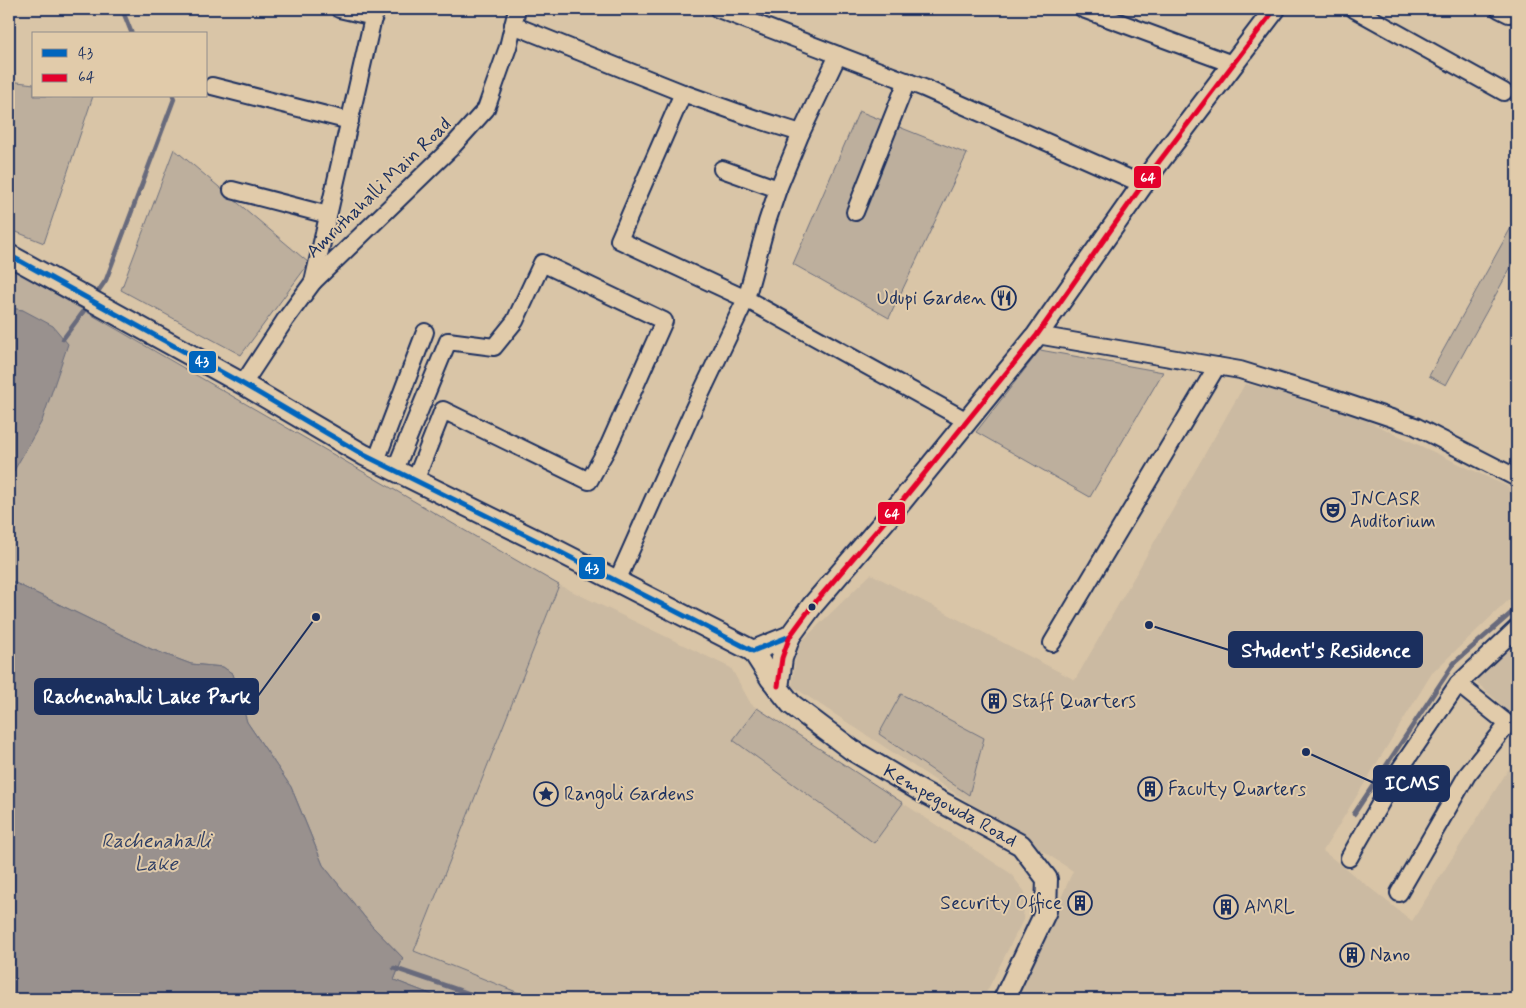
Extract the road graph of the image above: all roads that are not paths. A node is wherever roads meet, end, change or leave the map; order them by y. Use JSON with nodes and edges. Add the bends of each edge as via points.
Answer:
{"nodes":[{"id":1,"x":339,"y":9,"type":"edge"},
{"id":2,"x":517,"y":9,"type":"edge"},
{"id":3,"x":718,"y":9,"type":"edge"},
{"id":4,"x":1083,"y":9,"type":"edge"},
{"id":5,"x":1275,"y":9,"type":"edge"},
{"id":6,"x":1354,"y":9,"type":"edge"},
{"id":7,"x":374,"y":13,"type":"edge"},
{"id":8,"x":752,"y":15,"type":"edge"},
{"id":9,"x":513,"y":25,"type":"junction"},
{"id":10,"x":838,"y":55,"type":"junction"},
{"id":11,"x":1232,"y":64,"type":"junction"},
{"id":12,"x":907,"y":81,"type":"junction"},
{"id":13,"x":212,"y":86,"type":"dead end"},
{"id":14,"x":1504,"y":92,"type":"dead end"},
{"id":15,"x":683,"y":93,"type":"junction"},
{"id":16,"x":350,"y":121,"type":"junction"},
{"id":17,"x":801,"y":133,"type":"junction"},
{"id":18,"x":722,"y":169,"type":"dead end"},
{"id":19,"x":1142,"y":184,"type":"junction"},
{"id":20,"x":778,"y":189,"type":"junction"},
{"id":21,"x":232,"y":190,"type":"dead end"},
{"id":22,"x":856,"y":212,"type":"dead end"},
{"id":23,"x":328,"y":216,"type":"junction"},
{"id":24,"x":9,"y":255,"type":"edge"},
{"id":25,"x":313,"y":282,"type":"junction"},
{"id":26,"x":746,"y":299,"type":"junction"},
{"id":27,"x":425,"y":332,"type":"dead end"},
{"id":28,"x":1037,"y":335,"type":"junction"},
{"id":29,"x":1217,"y":366,"type":"junction"},
{"id":30,"x":243,"y":384,"type":"junction"},
{"id":31,"x":423,"y":402,"type":"junction"},
{"id":32,"x":443,"y":410,"type":"junction"},
{"id":33,"x":967,"y":421,"type":"junction"},
{"id":34,"x":376,"y":461,"type":"junction"},
{"id":35,"x":395,"y":470,"type":"junction"},
{"id":36,"x":1517,"y":478,"type":"edge"},
{"id":37,"x":415,"y":480,"type":"junction"},
{"id":38,"x":617,"y":581,"type":"junction"},
{"id":39,"x":1517,"y":628,"type":"edge"},
{"id":40,"x":790,"y":636,"type":"junction"},
{"id":41,"x":1052,"y":643,"type":"dead end"},
{"id":42,"x":753,"y":651,"type":"junction"},
{"id":43,"x":1458,"y":684,"type":"junction"},
{"id":44,"x":778,"y":688,"type":"junction"},
{"id":45,"x":1349,"y":858,"type":"dead end"},
{"id":46,"x":1399,"y":893,"type":"dead end"},
{"id":47,"x":1004,"y":999,"type":"edge"}],
"edges":[{"from":1,"to":7,"type":"street"},
{"from":2,"to":9,"type":"street","name":"Amruthahalli Main Road"},
{"from":3,"to":8,"type":"street"},
{"from":4,"to":11,"type":"street"},
{"from":5,"to":11,"type":"street"},
{"from":6,"to":14,"type":"street"},
{"from":7,"to":16,"type":"street"},
{"from":8,"to":10,"type":"street"},
{"from":9,"to":15,"type":"street"},
{"from":9,"to":25,"type":"street","name":"Amruthahalli Main Road","via":[[486,109],[451,148]]},
{"from":10,"to":12,"type":"street"},
{"from":10,"to":17,"type":"street"},
{"from":11,"to":19,"type":"street"},
{"from":12,"to":19,"type":"street"},
{"from":12,"to":22,"type":"street"},
{"from":13,"to":16,"type":"street"},
{"from":15,"to":17,"type":"street"},
{"from":15,"to":26,"type":"street","via":[[619,240]]},
{"from":16,"to":23,"type":"street"},
{"from":17,"to":20,"type":"street"},
{"from":18,"to":20,"type":"street"},
{"from":19,"to":28,"type":"street"},
{"from":20,"to":26,"type":"street"},
{"from":21,"to":23,"type":"street"},
{"from":23,"to":25,"type":"street"},
{"from":24,"to":30,"type":"street","name":"Kempegowda Road"},
{"from":25,"to":30,"type":"street","name":"Amruthahalli Main Road"},
{"from":26,"to":33,"type":"street"},
{"from":26,"to":38,"type":"street"},
{"from":27,"to":34,"type":"street"},
{"from":28,"to":29,"type":"street"},
{"from":28,"to":33,"type":"street"},
{"from":29,"to":36,"type":"street","via":[[1240,370],[1415,426]]},
{"from":29,"to":41,"type":"street"},
{"from":30,"to":34,"type":"street","name":"Kempegowda Road"},
{"from":31,"to":32,"type":"street"},
{"from":31,"to":32,"type":"street","via":[[448,342],[494,347],[515,321],[542,263],[664,321],[609,445],[589,481]]},
{"from":31,"to":35,"type":"street"},
{"from":32,"to":37,"type":"street"},
{"from":33,"to":40,"type":"street"},
{"from":34,"to":35,"type":"street","name":"Kempegowda Road"},
{"from":35,"to":37,"type":"street","name":"Kempegowda Road"},
{"from":37,"to":38,"type":"street","name":"Kempegowda Road"},
{"from":38,"to":42,"type":"street","name":"Kempegowda Road"},
{"from":39,"to":43,"type":"street"},
{"from":40,"to":42,"type":"street"},
{"from":40,"to":44,"type":"street","via":[[782,658]]},
{"from":42,"to":44,"type":"street","name":"Kempegowda Road"},
{"from":43,"to":45,"type":"street","via":[[1400,769]]},
{"from":43,"to":46,"type":"street","via":[[1508,724],[1467,775]]},
{"from":44,"to":47,"type":"street","name":"Kempegowda Road","via":[[791,704],[852,750],[1021,845],[1047,879],[1046,911]]}]}
